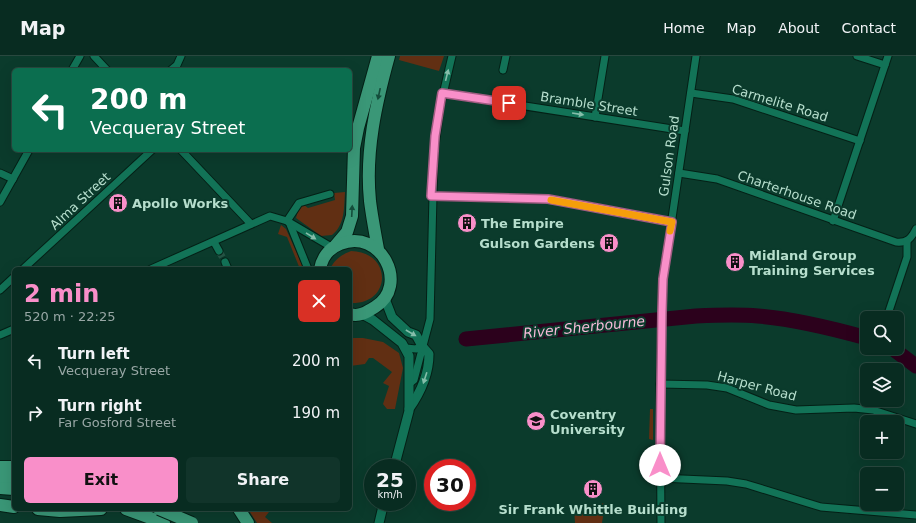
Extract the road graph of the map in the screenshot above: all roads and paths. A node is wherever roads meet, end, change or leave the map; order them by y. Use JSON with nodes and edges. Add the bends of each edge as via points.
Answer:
{"nodes":[{"id":1,"x":80,"y":56,"type":"edge"},
{"id":2,"x":94,"y":56,"type":"edge"},
{"id":3,"x":181,"y":56,"type":"edge"},
{"id":4,"x":378,"y":56,"type":"edge"},
{"id":5,"x":389,"y":56,"type":"edge"},
{"id":6,"x":452,"y":56,"type":"edge"},
{"id":7,"x":506,"y":56,"type":"edge"},
{"id":8,"x":605,"y":56,"type":"edge"},
{"id":9,"x":696,"y":56,"type":"edge"},
{"id":10,"x":857,"y":56,"type":"edge"},
{"id":11,"x":888,"y":56,"type":"edge"},
{"id":12,"x":885,"y":65,"type":"junction"},
{"id":13,"x":73,"y":68,"type":"edge"},
{"id":14,"x":105,"y":68,"type":"edge"},
{"id":15,"x":173,"y":68,"type":"edge"},
{"id":16,"x":503,"y":70,"type":"dead end"},
{"id":17,"x":442,"y":93,"type":"junction"},
{"id":18,"x":691,"y":93,"type":"junction"},
{"id":19,"x":595,"y":117,"type":"junction"},
{"id":20,"x":685,"y":131,"type":"junction"},
{"id":21,"x":860,"y":141,"type":"junction"},
{"id":22,"x":27,"y":152,"type":"edge"},
{"id":23,"x":150,"y":152,"type":"edge"},
{"id":24,"x":183,"y":152,"type":"edge"},
{"id":25,"x":0,"y":173,"type":"edge"},
{"id":26,"x":679,"y":173,"type":"junction"},
{"id":27,"x":12,"y":179,"type":"junction"},
{"id":28,"x":330,"y":194,"type":"dead end"},
{"id":29,"x":431,"y":196,"type":"junction"},
{"id":30,"x":0,"y":202,"type":"edge"},
{"id":31,"x":833,"y":220,"type":"junction"},
{"id":32,"x":288,"y":222,"type":"junction"},
{"id":33,"x":672,"y":222,"type":"junction"},
{"id":34,"x":251,"y":224,"type":"junction"},
{"id":35,"x":916,"y":229,"type":"edge"},
{"id":36,"x":907,"y":241,"type":"junction"},
{"id":37,"x":214,"y":242,"type":"junction"},
{"id":38,"x":335,"y":247,"type":"junction"},
{"id":39,"x":378,"y":249,"type":"junction"},
{"id":40,"x":219,"y":251,"type":"tunnel mouth"},
{"id":41,"x":25,"y":267,"type":"edge"},
{"id":42,"x":156,"y":267,"type":"edge"},
{"id":43,"x":307,"y":267,"type":"edge"},
{"id":44,"x":321,"y":267,"type":"edge"},
{"id":45,"x":12,"y":279,"type":"edge"},
{"id":46,"x":0,"y":290,"type":"edge"},
{"id":47,"x":385,"y":299,"type":"junction"},
{"id":48,"x":889,"y":311,"type":"edge"},
{"id":49,"x":354,"y":316,"type":"edge"},
{"id":50,"x":12,"y":330,"type":"edge"},
{"id":51,"x":0,"y":335,"type":"edge"},
{"id":52,"x":422,"y":346,"type":"junction"},
{"id":53,"x":406,"y":348,"type":"junction"},
{"id":54,"x":409,"y":384,"type":"junction"},
{"id":55,"x":660,"y":384,"type":"junction"},
{"id":56,"x":409,"y":409,"type":"junction"},
{"id":57,"x":916,"y":424,"type":"edge"},
{"id":58,"x":396,"y":459,"type":"edge"},
{"id":59,"x":0,"y":467,"type":"edge"},
{"id":60,"x":12,"y":467,"type":"edge"},
{"id":61,"x":0,"y":478,"type":"edge"},
{"id":62,"x":12,"y":478,"type":"edge"},
{"id":63,"x":660,"y":478,"type":"junction"},
{"id":64,"x":0,"y":488,"type":"edge"},
{"id":65,"x":12,"y":489,"type":"edge"},
{"id":66,"x":0,"y":505,"type":"edge"},
{"id":67,"x":12,"y":507,"type":"edge"},
{"id":68,"x":131,"y":511,"type":"edge"},
{"id":69,"x":164,"y":511,"type":"edge"},
{"id":70,"x":165,"y":511,"type":"edge"},
{"id":71,"x":240,"y":511,"type":"edge"},
{"id":72,"x":382,"y":511,"type":"edge"},
{"id":73,"x":916,"y":515,"type":"edge"},
{"id":74,"x":164,"y":523,"type":"edge"},
{"id":75,"x":168,"y":523,"type":"edge"},
{"id":76,"x":192,"y":523,"type":"edge"},
{"id":77,"x":248,"y":523,"type":"edge"},
{"id":78,"x":379,"y":523,"type":"edge"},
{"id":79,"x":660,"y":523,"type":"edge"}],
"edges":[{"from":1,"to":13,"type":"street"},
{"from":2,"to":14,"type":"street"},
{"from":3,"to":15,"type":"street"},
{"from":38,"to":4,"type":"highway","one_way":true,"via":[[347,232],[352,216],[354,148]]},
{"from":5,"to":39,"type":"highway","one_way":true,"via":[[376,109],[371,150],[370,200]]},
{"from":17,"to":6,"type":"street","one_way":true},
{"from":7,"to":16,"type":"street"},
{"from":8,"to":19,"type":"street"},
{"from":9,"to":18,"type":"street","name":"Gulson Road"},
{"from":10,"to":12,"type":"street"},
{"from":11,"to":12,"type":"street"},
{"from":12,"to":21,"type":"street"},
{"from":17,"to":19,"type":"street","name":"Bramble Street","one_way":true},
{"from":17,"to":29,"type":"street","via":[[435,136]]},
{"from":18,"to":20,"type":"street","name":"Gulson Road"},
{"from":18,"to":21,"type":"street","name":"Carmelite Road","via":[[734,99]]},
{"from":19,"to":20,"type":"street","name":"Bramble Street"},
{"from":20,"to":26,"type":"street","name":"Gulson Road"},
{"from":21,"to":31,"type":"street"},
{"from":22,"to":27,"type":"street"},
{"from":23,"to":41,"type":"street","name":"Alma Street"},
{"from":24,"to":34,"type":"street"},
{"from":25,"to":27,"type":"street"},
{"from":26,"to":31,"type":"street","name":"Charterhouse Road","via":[[718,180]]},
{"from":26,"to":33,"type":"street","name":"Gulson Road"},
{"from":27,"to":30,"type":"street"},
{"from":28,"to":32,"type":"street","via":[[299,203]]},
{"from":29,"to":33,"type":"street","via":[[548,199]]},
{"from":29,"to":52,"type":"street","via":[[430,319]]},
{"from":31,"to":36,"type":"street","name":"Charterhouse Road","via":[[896,242]]},
{"from":32,"to":34,"type":"street","via":[[270,216]]},
{"from":32,"to":38,"type":"street","one_way":true},
{"from":32,"to":43,"type":"street"},
{"from":33,"to":55,"type":"street","name":"Gulson Road","via":[[663,279]]},
{"from":34,"to":37,"type":"street"},
{"from":35,"to":36,"type":"street"},
{"from":36,"to":48,"type":"street","via":[[907,257]]},
{"from":37,"to":40,"type":"street"},
{"from":37,"to":42,"type":"street"},
{"from":38,"to":39,"type":"highway","via":[[347,241],[358,240],[370,243]]},
{"from":38,"to":44,"type":"highway"},
{"from":39,"to":47,"type":"highway","via":[[388,266],[390,276]]},
{"from":45,"to":46,"type":"street"},
{"from":47,"to":49,"type":"highway"},
{"from":47,"to":52,"type":"street","one_way":true,"via":[[392,317],[408,332],[416,335]]},
{"from":49,"to":53,"type":"street","via":[[378,324]]},
{"from":50,"to":51,"type":"street"},
{"from":52,"to":53,"type":"street","via":[[416,350]]},
{"from":52,"to":54,"type":"street","via":[[414,380]]},
{"from":52,"to":56,"type":"street","one_way":true,"via":[[429,354],[428,367],[420,392]]},
{"from":53,"to":54,"type":"street","via":[[410,362]]},
{"from":54,"to":56,"type":"street"},
{"from":55,"to":57,"type":"street","name":"Harper Road","via":[[727,388],[769,404],[796,410],[873,410]]},
{"from":55,"to":63,"type":"street","name":"Gulson Road"},
{"from":56,"to":58,"type":"street"},
{"from":59,"to":60,"type":"highway"},
{"from":61,"to":62,"type":"highway"},
{"from":63,"to":73,"type":"street","via":[[746,484],[821,507]]},
{"from":63,"to":79,"type":"street","name":"Gulson Road"},
{"from":64,"to":65,"type":"highway"},
{"from":66,"to":67,"type":"highway"},
{"from":68,"to":74,"type":"highway"},
{"from":69,"to":76,"type":"highway","bridge":true},
{"from":70,"to":75,"type":"highway"},
{"from":71,"to":77,"type":"highway"},
{"from":72,"to":78,"type":"street"}]}
